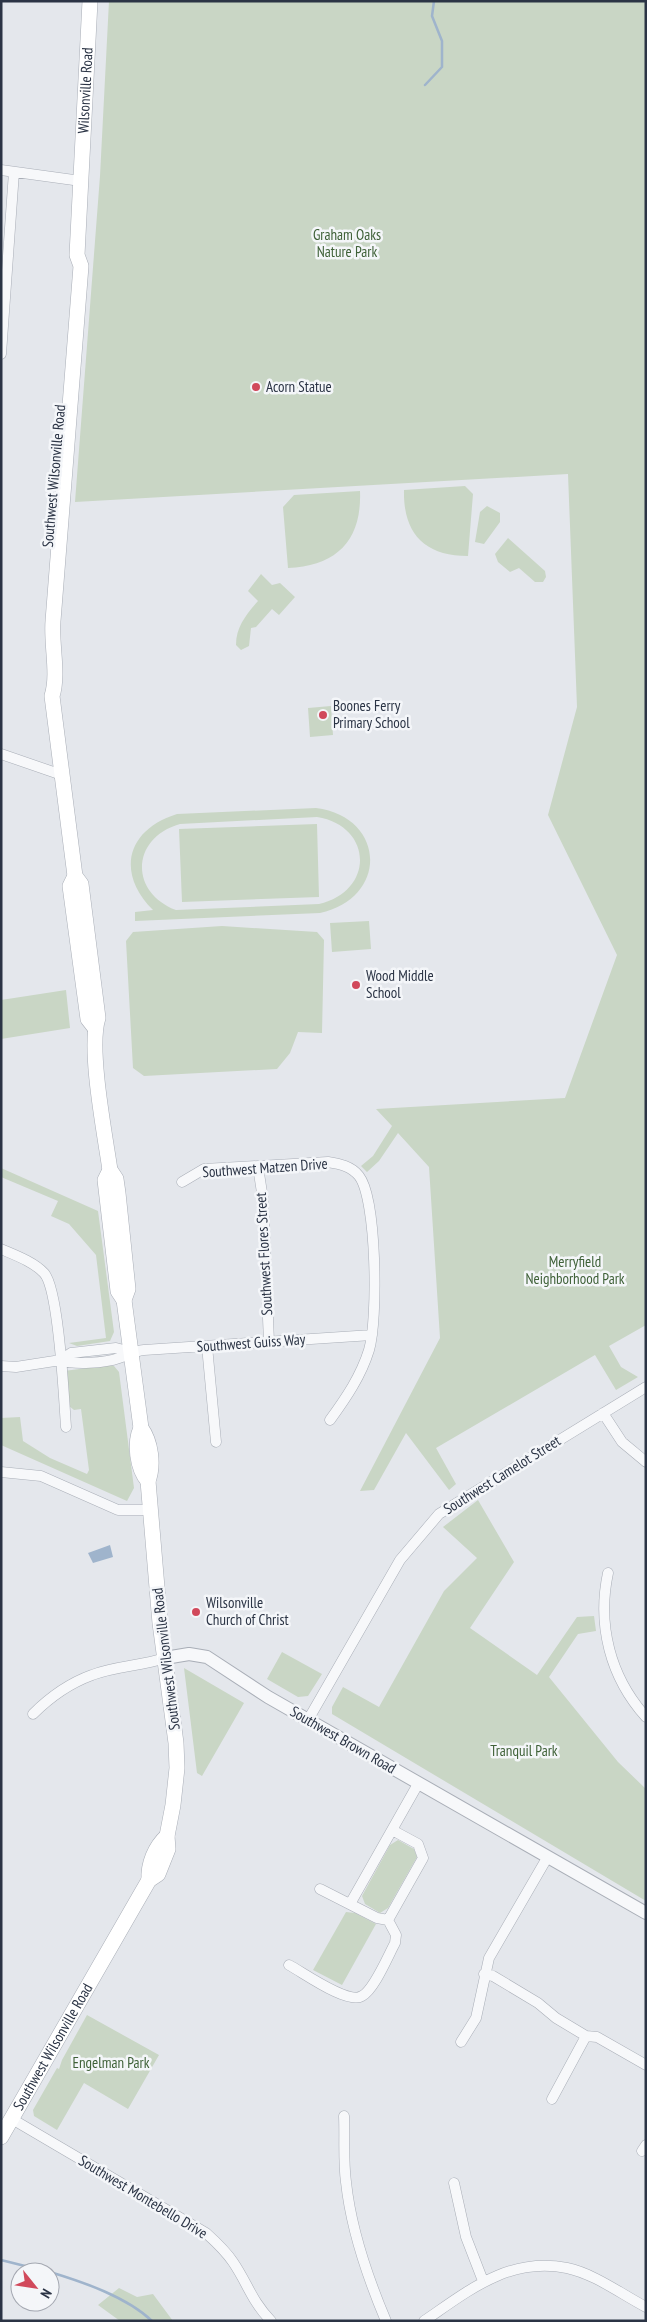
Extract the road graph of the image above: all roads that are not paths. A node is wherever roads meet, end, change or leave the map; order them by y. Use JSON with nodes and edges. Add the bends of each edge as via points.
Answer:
{"nodes":[{"id":1,"x":90,"y":1,"type":"edge"},
{"id":2,"x":1,"y":170,"type":"edge"},
{"id":3,"x":14,"y":172,"type":"junction"},
{"id":4,"x":81,"y":181,"type":"junction"},
{"id":5,"x":1,"y":354,"type":"edge"},
{"id":6,"x":1,"y":754,"type":"edge"},
{"id":7,"x":62,"y":775,"type":"junction"},
{"id":8,"x":258,"y":1166,"type":"junction"},
{"id":9,"x":182,"y":1182,"type":"dead end"},
{"id":10,"x":1,"y":1249,"type":"edge"},
{"id":11,"x":372,"y":1335,"type":"junction"},
{"id":12,"x":269,"y":1342,"type":"junction"},
{"id":13,"x":207,"y":1346,"type":"junction"},
{"id":14,"x":130,"y":1352,"type":"junction"},
{"id":15,"x":61,"y":1360,"type":"junction"},
{"id":16,"x":1,"y":1366,"type":"edge"},
{"id":17,"x":646,"y":1387,"type":"edge"},
{"id":18,"x":604,"y":1413,"type":"junction"},
{"id":19,"x":330,"y":1420,"type":"dead end"},
{"id":20,"x":66,"y":1427,"type":"dead end"},
{"id":21,"x":216,"y":1442,"type":"dead end"},
{"id":22,"x":646,"y":1462,"type":"edge"},
{"id":23,"x":1,"y":1472,"type":"edge"},
{"id":24,"x":151,"y":1510,"type":"junction"},
{"id":25,"x":608,"y":1573,"type":"dead end"},
{"id":26,"x":164,"y":1658,"type":"junction"},
{"id":27,"x":33,"y":1714,"type":"dead end"},
{"id":28,"x":646,"y":1717,"type":"edge"},
{"id":29,"x":308,"y":1720,"type":"junction"},
{"id":30,"x":418,"y":1784,"type":"junction"},
{"id":31,"x":392,"y":1830,"type":"junction"},
{"id":32,"x":547,"y":1858,"type":"junction"},
{"id":33,"x":320,"y":1889,"type":"dead end"},
{"id":34,"x":350,"y":1904,"type":"junction"},
{"id":35,"x":646,"y":1913,"type":"edge"},
{"id":36,"x":388,"y":1920,"type":"junction"},
{"id":37,"x":289,"y":1965,"type":"dead end"},
{"id":38,"x":484,"y":1974,"type":"junction"},
{"id":39,"x":586,"y":2036,"type":"junction"},
{"id":40,"x":461,"y":2042,"type":"dead end"},
{"id":41,"x":646,"y":2065,"type":"edge"},
{"id":42,"x":552,"y":2099,"type":"dead end"},
{"id":43,"x":344,"y":2116,"type":"dead end"},
{"id":44,"x":12,"y":2119,"type":"junction"},
{"id":45,"x":1,"y":2137,"type":"edge"},
{"id":46,"x":454,"y":2183,"type":"dead end"},
{"id":47,"x":483,"y":2281,"type":"junction"},
{"id":48,"x":646,"y":2308,"type":"edge"},
{"id":49,"x":272,"y":2321,"type":"edge"},
{"id":50,"x":386,"y":2321,"type":"edge"},
{"id":51,"x":424,"y":2321,"type":"edge"}],
"edges":[{"from":1,"to":4,"type":"main road","name":"Wilsonville Road"},
{"from":2,"to":3,"type":"street"},
{"from":3,"to":4,"type":"street"},
{"from":3,"to":5,"type":"street"},
{"from":4,"to":7,"type":"main road","name":"Southwest Wilsonville Road","via":[[77,255],[81,266],[52,626],[56,684],[52,696]]},
{"from":6,"to":7,"type":"street"},
{"from":7,"to":14,"type":"main road","name":"Southwest Wilsonville Road","via":[[75,876],[70,886],[88,1019],[95,1028],[110,1170],[105,1180],[118,1292],[124,1300]]},
{"from":8,"to":9,"type":"street","name":"Southwest Matzen Drive","via":[[204,1169]]},
{"from":8,"to":11,"type":"street","name":"Southwest Matzen Drive","via":[[328,1162],[358,1174],[366,1189],[372,1240],[375,1282]]},
{"from":8,"to":12,"type":"street","name":"Southwest Flores Street"},
{"from":10,"to":15,"type":"street","via":[[36,1266],[50,1281]]},
{"from":11,"to":12,"type":"street","name":"Southwest Guiss Way"},
{"from":11,"to":19,"type":"street","name":"Southwest Matzen Drive","via":[[360,1372]]},
{"from":12,"to":13,"type":"street","name":"Southwest Guiss Way"},
{"from":13,"to":14,"type":"street","name":"Southwest Guiss Way"},
{"from":13,"to":21,"type":"street"},
{"from":14,"to":15,"type":"street","name":"Southwest Guiss Way","via":[[118,1358],[71,1364]]},
{"from":14,"to":24,"type":"main road","name":"Southwest Wilsonville Road","via":[[141,1428],[147,1436],[152,1470],[148,1481]]},
{"from":15,"to":16,"type":"street","name":"Southwest Guiss Way"},
{"from":15,"to":20,"type":"street"},
{"from":17,"to":18,"type":"street","name":"Southwest Camelot Street"},
{"from":18,"to":22,"type":"street","via":[[622,1442]]},
{"from":18,"to":29,"type":"street","name":"Southwest Camelot Street","via":[[439,1514],[400,1560]]},
{"from":23,"to":24,"type":"street","via":[[41,1476],[118,1510]]},
{"from":24,"to":26,"type":"main road","name":"Southwest Wilsonville Road"},
{"from":25,"to":28,"type":"street","via":[[604,1595],[607,1641],[620,1679]]},
{"from":26,"to":27,"type":"street","name":"Southwest Brown Road","via":[[92,1674],[61,1690]]},
{"from":26,"to":29,"type":"street","name":"Southwest Brown Road","via":[[189,1654],[207,1657]]},
{"from":26,"to":44,"type":"main road","name":"Southwest Wilsonville Road","via":[[177,1763],[168,1849],[158,1874],[149,1880]]},
{"from":29,"to":30,"type":"street","name":"Southwest Brown Road"},
{"from":30,"to":31,"type":"street"},
{"from":30,"to":32,"type":"street","name":"Southwest Brown Road"},
{"from":31,"to":34,"type":"street"},
{"from":31,"to":36,"type":"street","via":[[418,1844],[423,1858]]},
{"from":32,"to":35,"type":"street","name":"Southwest Brown Road"},
{"from":32,"to":38,"type":"street","via":[[489,1958]]},
{"from":33,"to":34,"type":"street"},
{"from":34,"to":36,"type":"street"},
{"from":36,"to":37,"type":"street","via":[[396,1935],[395,1943],[362,1997],[341,1995]]},
{"from":38,"to":39,"type":"street","via":[[538,2003]]},
{"from":38,"to":40,"type":"street","via":[[478,2010]]},
{"from":39,"to":41,"type":"street","via":[[597,2037]]},
{"from":39,"to":42,"type":"street"},
{"from":43,"to":50,"type":"street","via":[[346,2181],[354,2224],[364,2267]]},
{"from":44,"to":45,"type":"main road","name":"Southwest Wilsonville Road"},
{"from":44,"to":49,"type":"street","name":"Southwest Montebello Drive","via":[[206,2233],[222,2246],[251,2297]]},
{"from":46,"to":47,"type":"street","via":[[464,2229]]},
{"from":47,"to":48,"type":"street","via":[[519,2268],[568,2268]]},
{"from":47,"to":51,"type":"street"}]}
